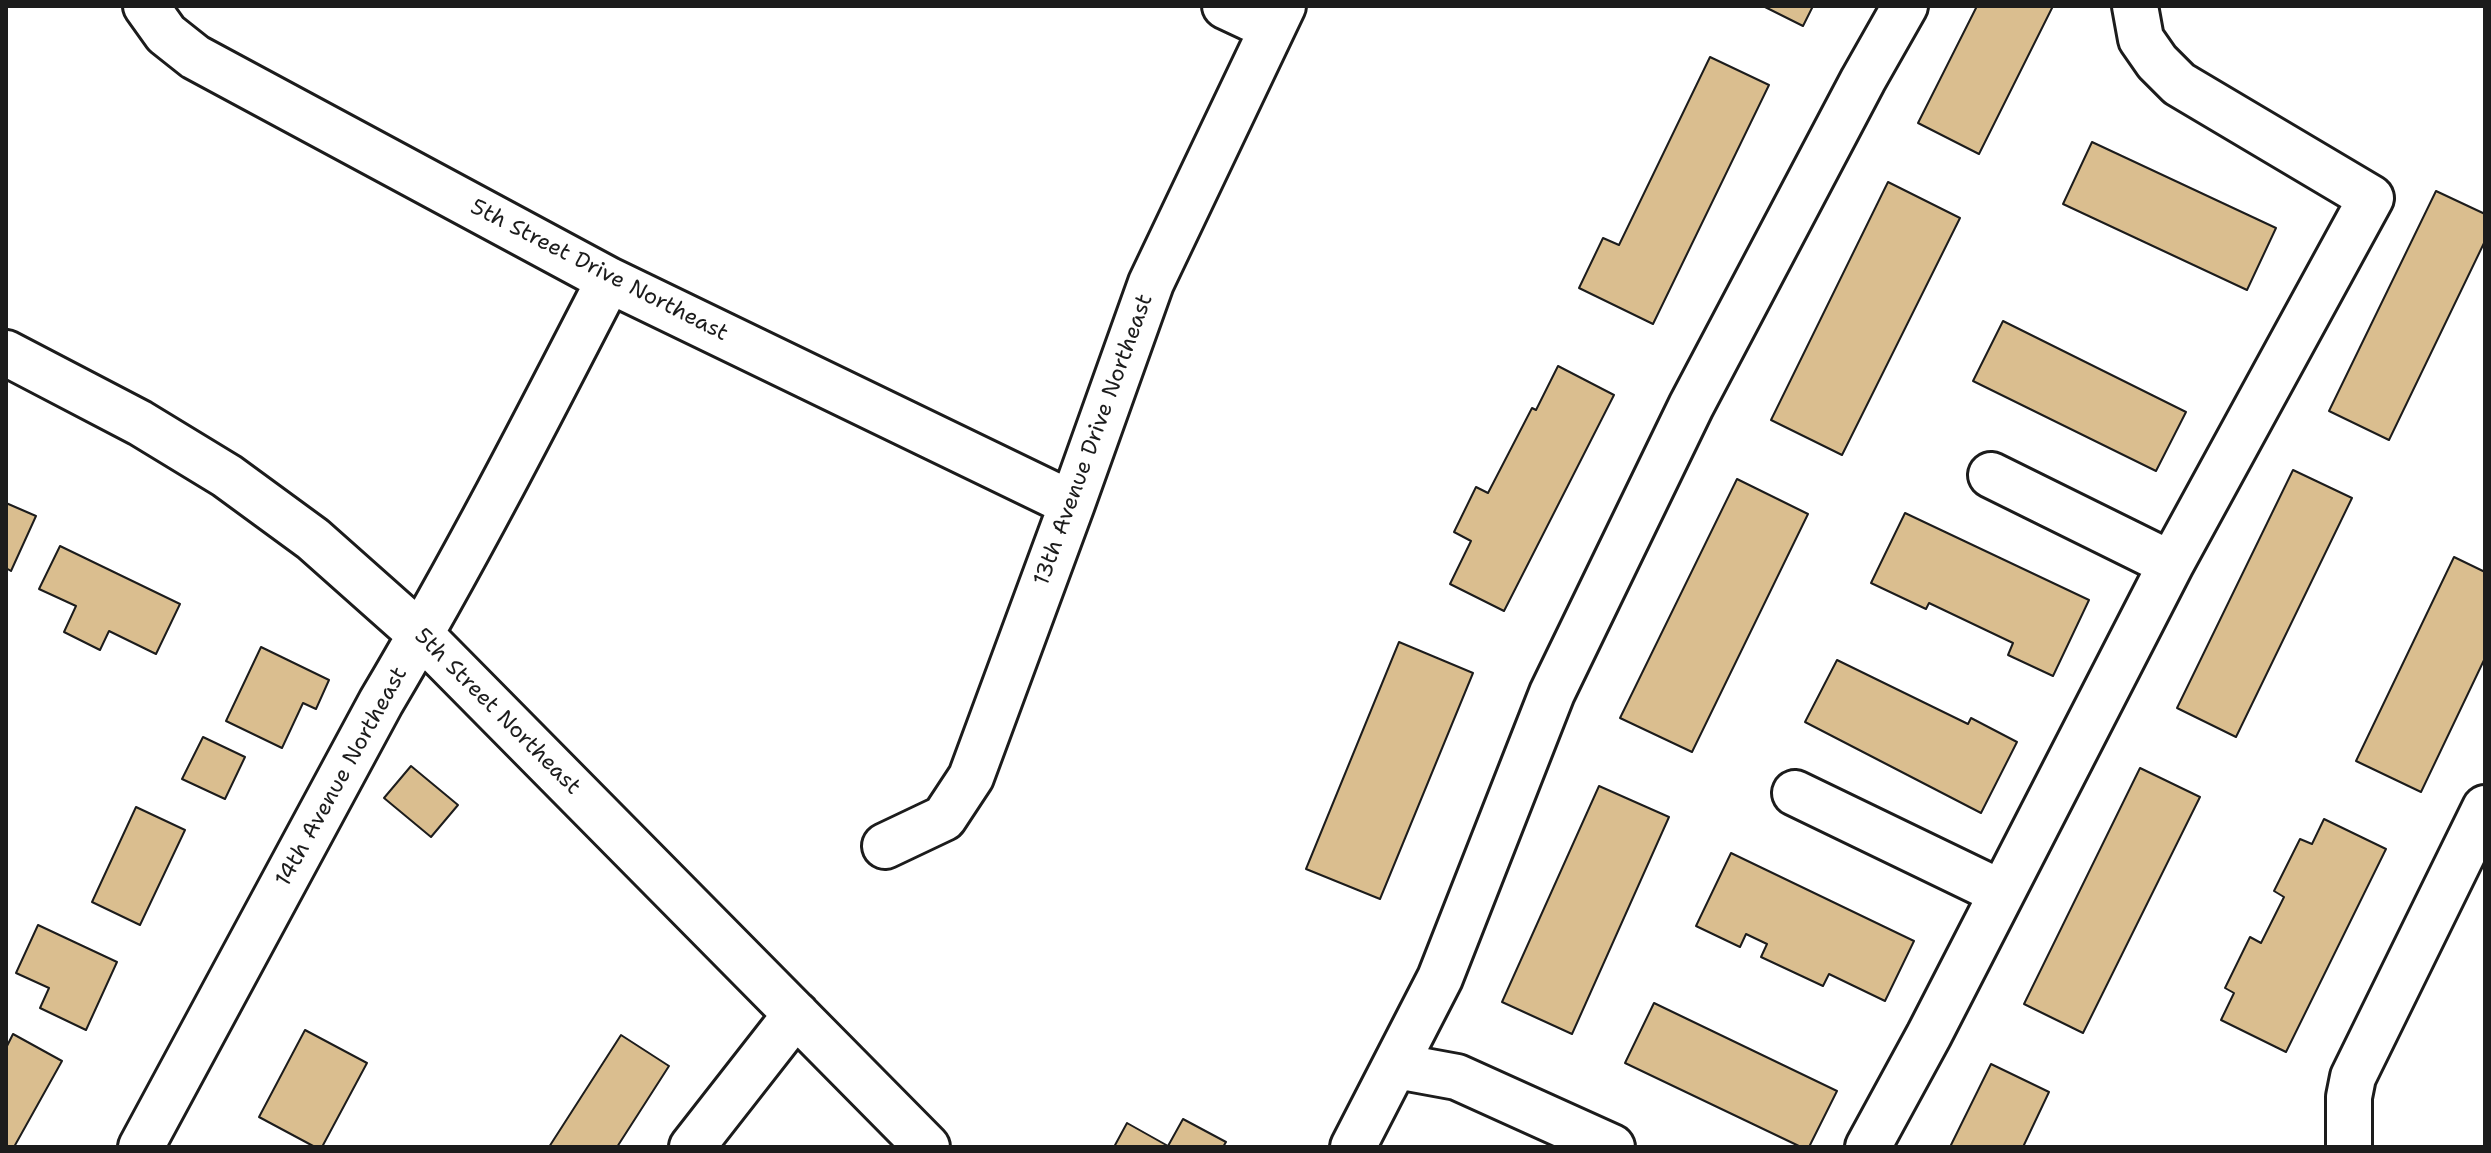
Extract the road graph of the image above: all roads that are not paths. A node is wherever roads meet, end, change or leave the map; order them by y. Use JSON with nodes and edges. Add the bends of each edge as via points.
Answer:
{"nodes":[{"id":1,"x":146,"y":6,"type":"edge"},
{"id":2,"x":1225,"y":6,"type":"edge"},
{"id":3,"x":1905,"y":6,"type":"edge"},
{"id":4,"x":2135,"y":6,"type":"edge"},
{"id":5,"x":1278,"y":17,"type":"edge"},
{"id":6,"x":609,"y":280,"type":"junction"},
{"id":7,"x":6,"y":353,"type":"edge"},
{"id":8,"x":1991,"y":475,"type":"dead end"},
{"id":9,"x":1072,"y":504,"type":"junction"},
{"id":10,"x":2171,"y":564,"type":"junction"},
{"id":11,"x":421,"y":635,"type":"junction"},
{"id":12,"x":1795,"y":793,"type":"dead end"},
{"id":13,"x":2485,"y":808,"type":"edge"},
{"id":14,"x":885,"y":846,"type":"dead end"},
{"id":15,"x":2002,"y":893,"type":"junction"},
{"id":16,"x":796,"y":1014,"type":"junction"},
{"id":17,"x":1397,"y":1066,"type":"junction"},
{"id":18,"x":141,"y":1147,"type":"edge"},
{"id":19,"x":692,"y":1147,"type":"edge"},
{"id":20,"x":927,"y":1147,"type":"edge"},
{"id":21,"x":1353,"y":1147,"type":"edge"},
{"id":22,"x":1612,"y":1147,"type":"edge"},
{"id":23,"x":1868,"y":1147,"type":"edge"},
{"id":24,"x":2349,"y":1147,"type":"edge"}],
"edges":[{"from":1,"to":6,"type":"street","name":"5th Street Drive Northeast","via":[[166,34],[195,57]]},
{"from":2,"to":5,"type":"street"},
{"from":3,"to":17,"type":"street","via":[[1691,406],[1559,679],[1440,978]]},
{"from":4,"to":10,"type":"street","via":[[2141,39],[2179,84],[2371,198]]},
{"from":5,"to":9,"type":"street","name":"13th Avenue Drive Northeast","via":[[1151,283]]},
{"from":6,"to":9,"type":"street","name":"5th Street Drive Northeast"},
{"from":6,"to":11,"type":"street","name":"14th Avenue Northeast"},
{"from":7,"to":11,"type":"street","name":"5th Street Northeast","via":[[140,423],[227,476],[313,539]]},
{"from":8,"to":10,"type":"street"},
{"from":9,"to":14,"type":"street","name":"13th Avenue Drive Northeast","via":[[971,777],[944,818]]},
{"from":10,"to":15,"type":"street"},
{"from":11,"to":16,"type":"street","name":"5th Street Northeast"},
{"from":11,"to":18,"type":"street","name":"14th Avenue Northeast"},
{"from":12,"to":15,"type":"street"},
{"from":13,"to":24,"type":"street","via":[[2353,1077]]},
{"from":15,"to":23,"type":"street"},
{"from":16,"to":19,"type":"street"},
{"from":16,"to":20,"type":"street","name":"5th Street Northeast"},
{"from":17,"to":21,"type":"street"},
{"from":17,"to":22,"type":"street","via":[[1457,1077]]}]}
